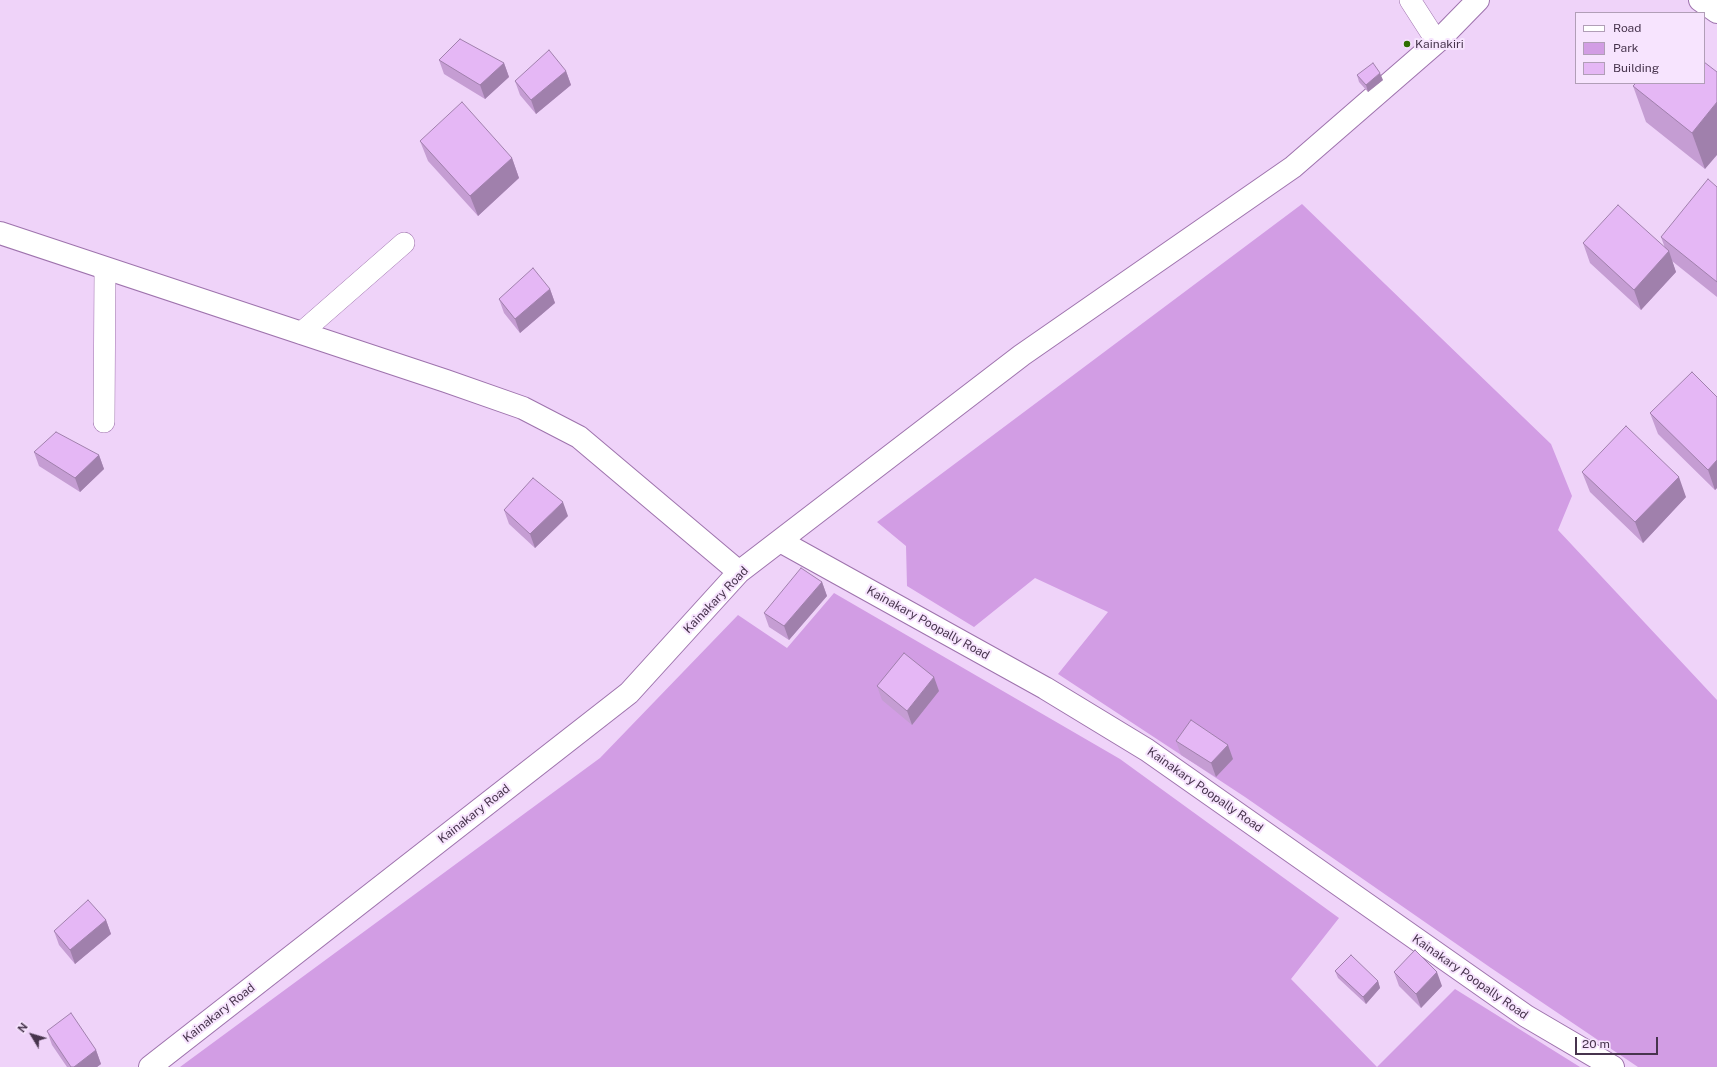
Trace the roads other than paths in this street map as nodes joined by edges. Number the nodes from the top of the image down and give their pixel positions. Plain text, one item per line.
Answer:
1 (1410, 0) edge
2 (1478, 0) edge
3 (1700, 0) edge
4 (1717, 12) edge
5 (1437, 42) junction
6 (0, 233) edge
7 (404, 243) dead end
8 (105, 268) junction
9 (301, 333) junction
10 (104, 422) dead end
11 (780, 541) junction
12 (739, 572) junction
13 (150, 1067) edge
14 (1613, 1067) edge

1 - 5 street
2 - 5 main road, Kainakary Road
3 - 4 main road
5 - 11 main road, Kainakary Road
6 - 8 main road
7 - 9 street
8 - 9 main road
8 - 10 street
9 - 12 main road
11 - 12 main road, Kainakary Road
11 - 14 main road, Kainakary Poopally Road
12 - 13 main road, Kainakary Road

